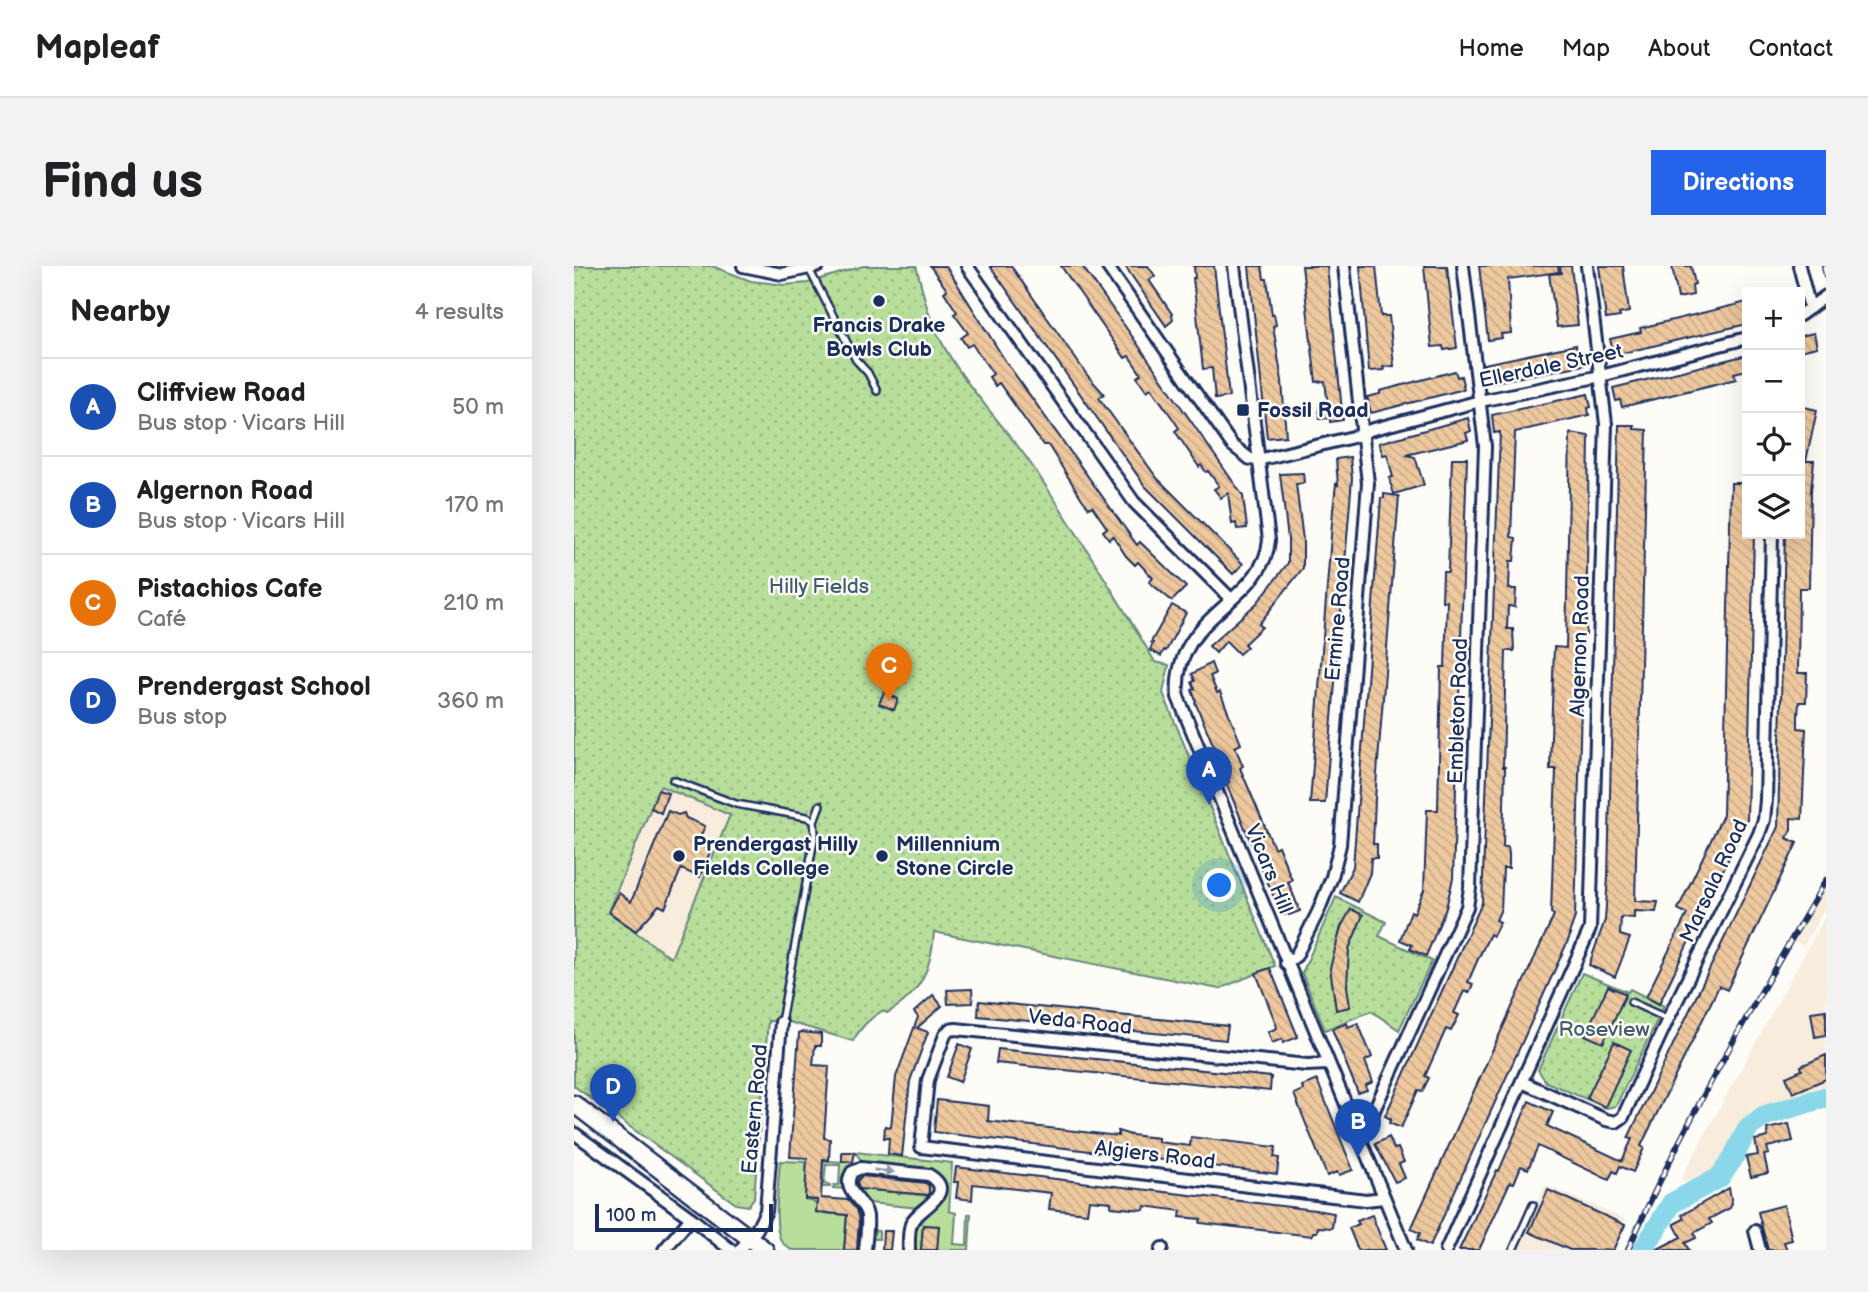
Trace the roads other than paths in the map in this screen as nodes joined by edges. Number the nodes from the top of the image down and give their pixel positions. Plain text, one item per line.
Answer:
1 (743, 266) edge
2 (967, 266) edge
3 (1107, 266) edge
4 (1234, 266) edge
5 (1344, 266) edge
6 (1463, 266) edge
7 (1587, 266) edge
8 (1799, 266) edge
9 (812, 267) edge
10 (1826, 296) edge
11 (1810, 309) junction
12 (1805, 312) edge
13 (1742, 339) edge
14 (1601, 376) junction
15 (877, 391) dead end
16 (1480, 401) junction
17 (1364, 433) junction
18 (1258, 460) junction
19 (1772, 539) edge
20 (1231, 599) junction
21 (673, 780) dead end
22 (820, 805) dead end
23 (814, 821) junction
24 (1286, 962) junction
25 (1631, 1002) dead end
26 (1668, 1019) junction
27 (781, 1021) joint
28 (1328, 1064) junction
29 (1522, 1083) junction
30 (574, 1104) edge
31 (1356, 1131) junction
32 (574, 1133) edge
33 (921, 1147) joint
34 (1384, 1198) junction
35 (1533, 1205) dead end
36 (691, 1217) junction
37 (1755, 1231) dead end
38 (745, 1244) edge
39 (664, 1250) edge
40 (731, 1250) edge
41 (765, 1250) edge
42 (865, 1250) edge
43 (909, 1250) edge
44 (1406, 1250) edge
45 (1446, 1250) edge
46 (1513, 1250) edge
47 (1760, 1250) edge

1 - 9 street
2 - 20 street
3 - 18 street
4 - 18 street, Vicars Hill
5 - 17 street, Ermine Road
6 - 16 street, Embleton Road
7 - 14 street, Algernon Road
8 - 11 street
9 - 15 lane
10 - 11 street
11 - 12 street
13 - 14 street, Ellerdale Street
14 - 16 street, Ellerdale Street
14 - 29 street, Algernon Road
16 - 17 street, Ellerdale Street
16 - 31 street, Embleton Road
17 - 18 street
17 - 24 street, Ermine Road
18 - 20 street, Vicars Hill
19 - 26 street, Marsala Road
20 - 24 street, Vicars Hill
21 - 23 lane
22 - 23 lane
23 - 27 lane
24 - 28 street, Vicars Hill
25 - 26 lane
26 - 29 street, Marsala Road
27 - 38 street, Eastern Road
28 - 31 street, Vicars Hill
28 - 33 street, Veda Road
29 - 45 street, Algernon Road
30 - 38 main road
31 - 34 street, Vicars Hill
32 - 36 street
33 - 34 street, Algiers Road
34 - 44 street, Vicars Hill
35 - 46 lane
36 - 39 street
36 - 40 street
37 - 47 street
38 - 41 main road
42 -> 43 street

